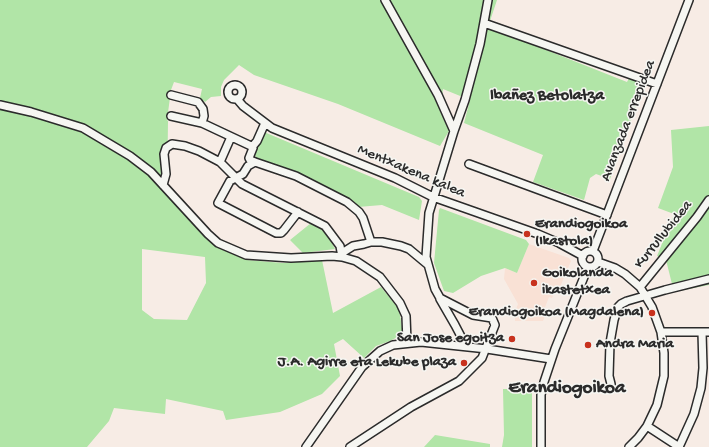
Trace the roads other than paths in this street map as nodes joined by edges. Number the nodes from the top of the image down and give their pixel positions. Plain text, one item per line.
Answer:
1 (384, 0) edge
2 (488, 0) edge
3 (689, 0) edge
4 (484, 23) junction
5 (657, 84) junction
6 (171, 95) dead end
7 (237, 99) dead end
8 (0, 104) edge
9 (171, 116) dead end
10 (202, 123) junction
11 (265, 123) junction
12 (454, 131) junction
13 (231, 137) junction
14 (252, 147) junction
15 (220, 162) junction
16 (255, 162) junction
17 (469, 164) dead end
18 (236, 178) junction
19 (163, 185) junction
20 (433, 197) junction
21 (709, 200) edge
22 (298, 212) junction
23 (607, 215) junction
24 (372, 242) junction
25 (593, 251) junction
26 (342, 255) junction
27 (583, 256) junction
28 (598, 262) junction
29 (427, 264) junction
30 (588, 266) junction
31 (709, 279) edge
32 (640, 287) junction
33 (646, 296) junction
34 (440, 298) junction
35 (661, 332) junction
36 (705, 332) edge
37 (407, 342) junction
38 (466, 346) junction
39 (487, 349) junction
40 (552, 359) junction
41 (611, 384) dead end
42 (647, 426) junction
43 (306, 447) edge
44 (350, 447) edge
45 (541, 447) edge
46 (629, 447) edge
47 (679, 447) edge

1 - 12 street
2 - 4 street
3 - 5 street, Avanzada errepidea
4 - 5 street
4 - 12 street
5 - 23 street, Avanzada errepidea
6 - 10 street
7 - 11 street, Mentxakena kalea
8 - 19 street
9 - 10 street
10 - 13 street
11 - 14 street
11 - 20 street, Mentxakena kalea
12 - 20 street
13 - 14 street
13 - 15 street
14 - 16 street
15 - 18 street
15 - 19 street
16 - 18 street
16 - 24 street
17 - 23 street
18 - 22 street
18 - 22 street
19 - 26 street
20 - 27 street, Mentxakena kalea
20 - 29 street
21 - 32 street, Kurrullubidea
22 - 26 street
23 - 25 street, Avanzada errepidea
24 - 26 street
24 - 29 street
25 - 27 street
25 - 28 street
26 - 37 street
27 - 30 street
28 - 30 street
28 - 32 street
29 - 34 street
30 - 40 street
31 - 33 street
32 - 33 street
33 - 35 street
33 - 41 street
34 - 38 street
34 - 39 street
35 - 36 street
35 - 42 street
36 - 47 street
37 - 38 street
37 - 43 street
38 - 39 street
39 - 40 street
39 - 44 street
40 - 45 street
42 - 46 street
42 - 47 street

